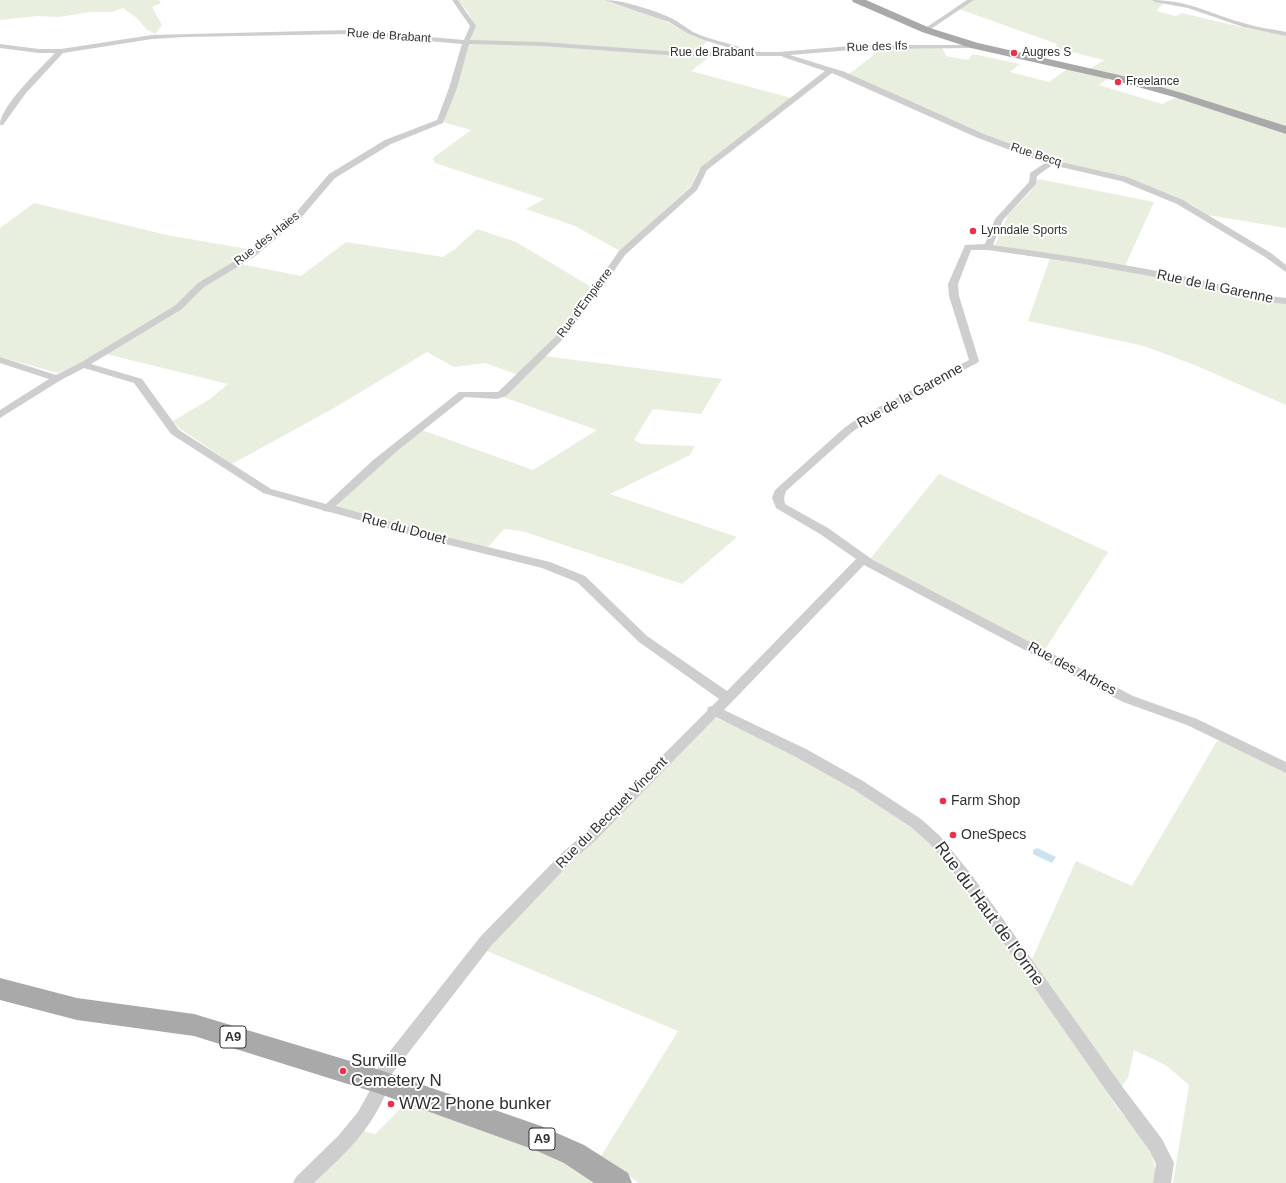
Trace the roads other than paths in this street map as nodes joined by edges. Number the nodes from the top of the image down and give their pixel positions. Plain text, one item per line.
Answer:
1 (454, 0) edge
2 (607, 0) edge
3 (857, 0) edge
4 (971, 0) edge
5 (1155, 0) edge
6 (926, 30) junction
7 (1286, 34) edge
8 (916, 39) dead end
9 (466, 42) junction
10 (0, 46) edge
11 (907, 46) junction
12 (975, 46) junction
13 (61, 51) junction
14 (754, 53) junction
15 (778, 54) junction
16 (831, 70) junction
17 (0, 122) edge
18 (1286, 130) edge
19 (1051, 162) junction
20 (988, 247) junction
21 (1286, 268) edge
22 (1286, 301) edge
23 (0, 360) edge
24 (83, 365) junction
25 (57, 378) junction
26 (0, 415) edge
27 (327, 509) junction
28 (863, 558) junction
29 (726, 697) junction
30 (713, 710) junction
31 (1286, 768) edge
32 (0, 989) edge
33 (380, 1082) junction
34 (302, 1183) edge
35 (618, 1183) edge
36 (1162, 1183) edge

1 - 9 street, Rue des Haies
2 - 14 street
3 - 6 main road
4 - 6 street
5 - 7 street
6 - 12 main road
8 - 11 street
9 - 13 street, Rue de Brabant
9 - 14 street, Rue de Brabant
9 - 24 street, Rue des Haies
10 - 13 street, Rue de Brabant
11 - 12 street, Rue des Ifs
11 - 15 street, Rue des Ifs
12 - 18 main road
13 - 17 street
14 - 15 street, Rue de Brabant
15 - 16 street, Rue Becq
16 - 19 street, Rue Becq
16 - 27 street, Rue d'Empierre
19 - 20 street
19 - 21 street, Rue Becq
20 - 22 street, Rue de la Garenne
20 - 28 street, Rue de la Garenne
23 - 25 street
24 - 25 street, Rue des Haies
24 - 27 street, Rue du Douet
25 - 26 street, Rue des Haies
27 - 29 street, Rue du Douet
28 - 29 street, Rue du Becquet Vincent
28 - 31 street, Rue des Arbres
29 - 30 street, Rue du Becquet Vincent
30 - 33 street, Rue du Becquet Vincent
30 - 36 street, Rue du Haut de l'Orme
32 - 33 main road, A9
33 - 34 street, Rue du Becquet Vincent
33 - 35 main road, A9

